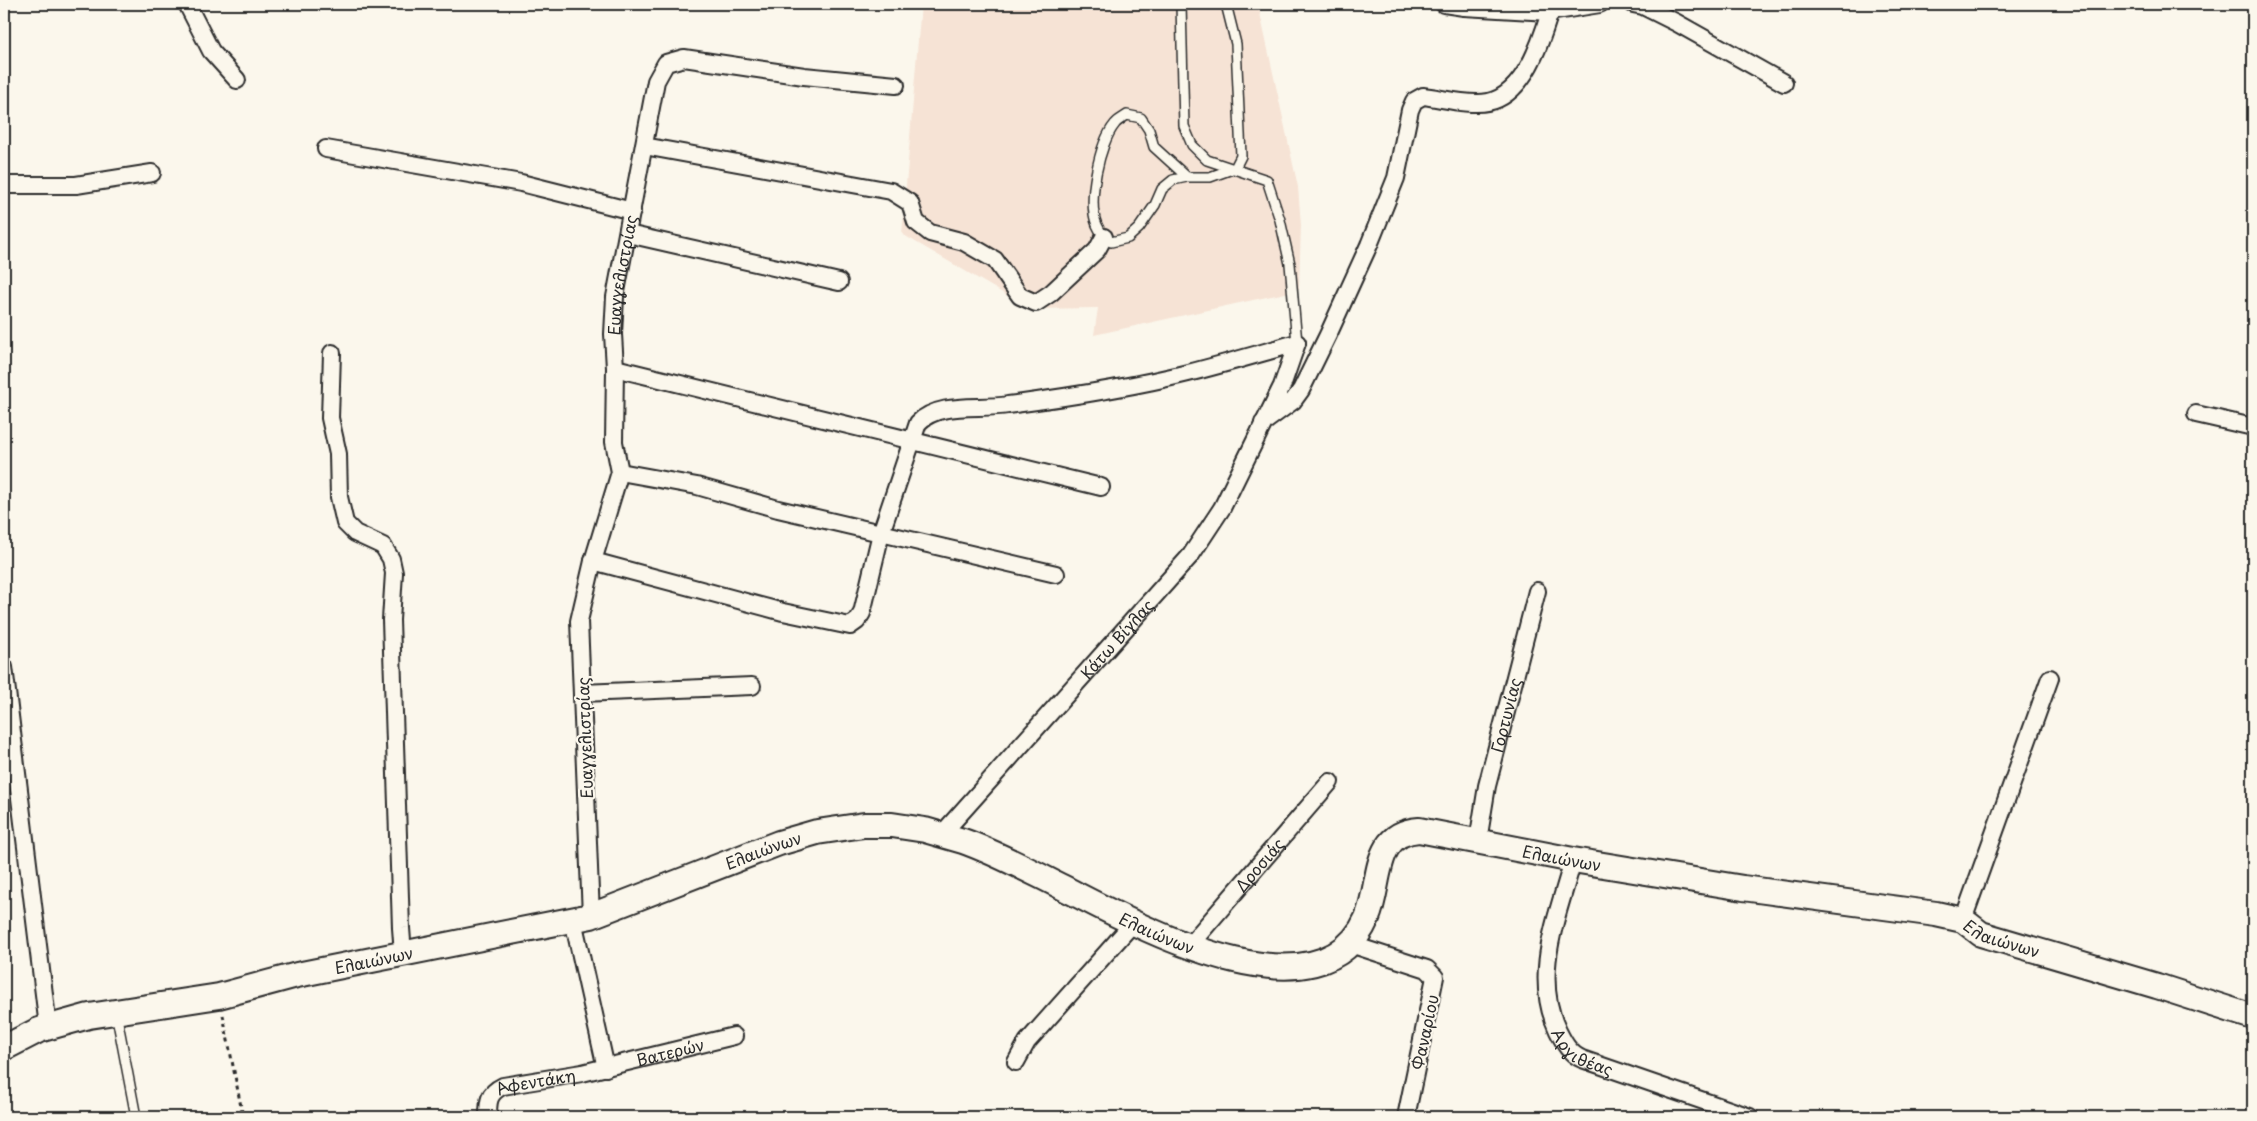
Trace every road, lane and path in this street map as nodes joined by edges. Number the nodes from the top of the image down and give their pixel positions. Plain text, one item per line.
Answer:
1 (187, 4) edge
2 (1181, 4) edge
3 (1226, 4) edge
4 (1444, 4) edge
5 (1600, 4) edge
6 (1632, 4) edge
7 (1550, 12) junction
8 (237, 80) dead end
9 (1784, 82) dead end
10 (896, 85) dead end
11 (644, 146) junction
12 (326, 149) dead end
13 (1235, 168) junction
14 (152, 173) dead end
15 (1188, 177) junction
16 (4, 185) edge
17 (632, 211) junction
18 (628, 234) junction
19 (1104, 238) junction
20 (839, 282) dead end
21 (1298, 343) junction
22 (332, 352) dead end
23 (615, 368) junction
24 (2196, 414) dead end
25 (1264, 423) junction
26 (2253, 427) edge
27 (911, 442) junction
28 (620, 472) junction
29 (1101, 487) dead end
30 (882, 533) junction
31 (592, 561) junction
32 (1056, 574) dead end
33 (1537, 591) dead end
34 (4, 667) edge
35 (2050, 678) dead end
36 (752, 686) dead end
37 (582, 693) junction
38 (1330, 782) dead end
39 (942, 834) junction
40 (1478, 841) junction
41 (1573, 860) junction
42 (582, 918) junction
43 (1963, 920) junction
44 (1134, 922) junction
45 (1350, 944) junction
46 (1188, 946) junction
47 (403, 954) junction
48 (219, 996) junction
49 (116, 1012) junction
50 (2253, 1017) edge
51 (48, 1027) junction
52 (734, 1036) dead end
53 (4, 1048) edge
54 (1016, 1062) dead end
55 (606, 1068) junction
56 (1718, 1112) edge
57 (136, 1117) edge
58 (243, 1117) edge
59 (488, 1117) edge
60 (1406, 1117) edge
61 (1750, 1117) edge

1 - 8 street
2 - 13 lane
3 - 13 lane
4 - 7 street
5 - 7 street
6 - 9 street
7 - 25 street
10 - 11 street, Ευαγγελιστρίας
11 - 17 street, Ευαγγελιστρίας
11 - 19 street
12 - 17 street
13 - 15 lane
13 - 21 lane
14 - 16 street
15 - 19 lane
15 - 19 lane
17 - 18 street, Ευαγγελιστρίας
18 - 20 street
18 - 23 street, Ευαγγελιστρίας
21 - 25 street, Κάτω Βίγλας
21 - 27 street
22 - 47 street
23 - 27 street
23 - 28 street, Ευαγγελιστρίας
24 - 26 street
25 - 39 street, Κάτω Βίγλας
27 - 29 street
27 - 30 street
28 - 30 street
28 - 31 street, Ευαγγελιστρίας
30 - 31 street
30 - 32 street
31 - 37 street, Ευαγγελιστρίας
33 - 40 street, Γορτυνίας
34 - 51 street
35 - 43 street
36 - 37 street
37 - 42 street, Ευαγγελιστρίας
38 - 46 street, Δροσιάς
39 - 42 main road, Ελαιώνων
39 - 44 main road, Ελαιώνων
40 - 41 main road, Ελαιώνων
40 - 45 main road, Ελαιώνων
41 - 43 main road, Ελαιώνων
41 - 56 street, Αργιθέας
42 - 47 main road, Ελαιώνων
42 - 55 street, Ευαγγελιστρίας
43 - 50 main road, Ελαιώνων
44 - 46 main road, Ελαιώνων
44 - 54 street
45 - 46 main road, Ελαιώνων
45 - 60 street, Φαναρίου
47 - 48 main road, Ελαιώνων
48 - 49 main road, Ελαιώνων
48 - 58 path
49 - 51 main road, Ελαιώνων
49 - 57 lane
51 - 53 main road, Ελαιώνων
52 - 55 street, Βατερών
55 - 59 street, Αφεντάκη
56 - 61 street, Αργιθέας

